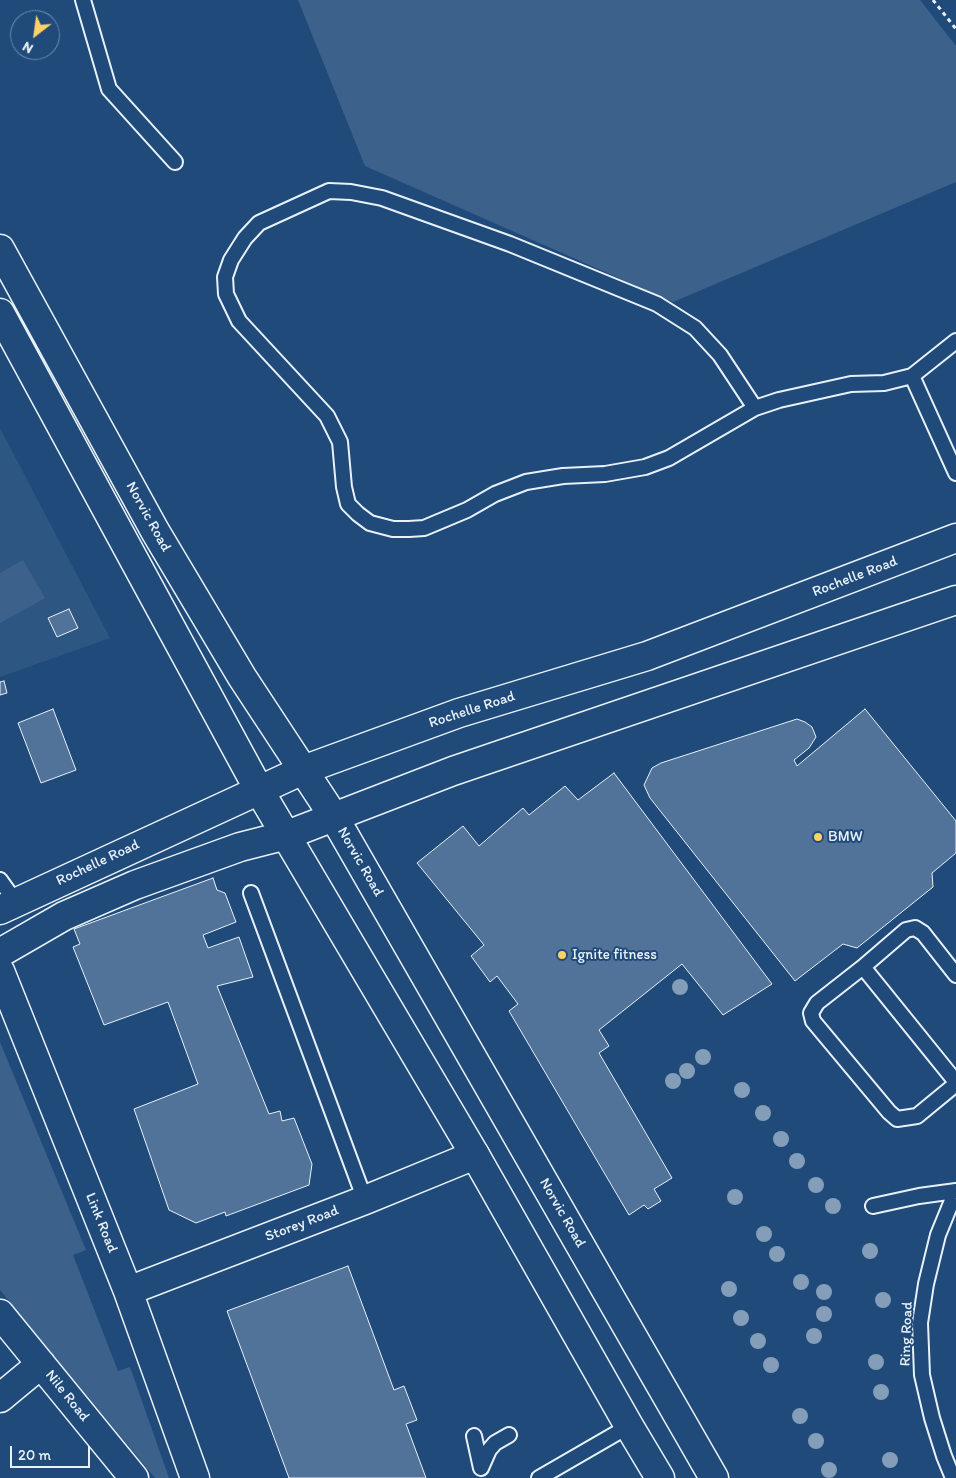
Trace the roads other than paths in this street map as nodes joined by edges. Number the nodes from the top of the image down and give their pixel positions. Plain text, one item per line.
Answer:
1 (83, 0) edge
2 (175, 162) dead end
3 (0, 250) edge
4 (0, 313) edge
5 (956, 342) edge
6 (912, 376) junction
7 (755, 408) junction
8 (956, 473) edge
9 (956, 538) edge
10 (956, 600) edge
11 (303, 770) junction
12 (259, 790) junction
13 (334, 817) junction
14 (287, 835) junction
15 (251, 893) dead end
16 (5, 897) edge
17 (0, 953) edge
18 (863, 967) junction
19 (0, 971) edge
20 (956, 975) edge
21 (956, 1083) edge
22 (475, 1155) junction
23 (956, 1191) edge
24 (365, 1200) junction
25 (873, 1206) dead end
26 (128, 1291) junction
27 (0, 1314) edge
28 (41, 1364) junction
29 (0, 1398) edge
30 (629, 1426) junction
31 (509, 1435) dead end
32 (474, 1436) dead end
33 (481, 1473) edge
34 (134, 1478) edge
35 (195, 1478) edge
36 (539, 1478) edge
37 (660, 1478) edge
38 (714, 1478) edge
39 (953, 1478) edge

1 - 2 lane
3 - 11 street, Norvic Road
4 - 12 street
5 - 6 lane
6 - 7 lane
6 - 8 lane
7 - 7 lane
9 - 11 street, Rochelle Road
10 - 13 street
11 - 12 street, Rochelle Road
11 - 13 street, Norvic Road
12 - 14 street
12 - 16 street, Rochelle Road
13 - 14 street
13 - 38 street, Norvic Road
14 - 17 street
14 - 22 street
15 - 24 lane
18 - 20 lane
18 - 21 lane
18 - 21 lane
19 - 26 street, Link Road
22 - 24 street, Storey Road
22 - 30 street
23 - 25 lane
23 - 39 lane, Ring Road
24 - 26 street, Storey Road
26 - 35 street, Link Road
27 - 28 street, Nile Road
28 - 29 street
28 - 34 street, Nile Road
30 - 36 lane
30 - 37 street
31 - 33 lane
32 - 33 lane

